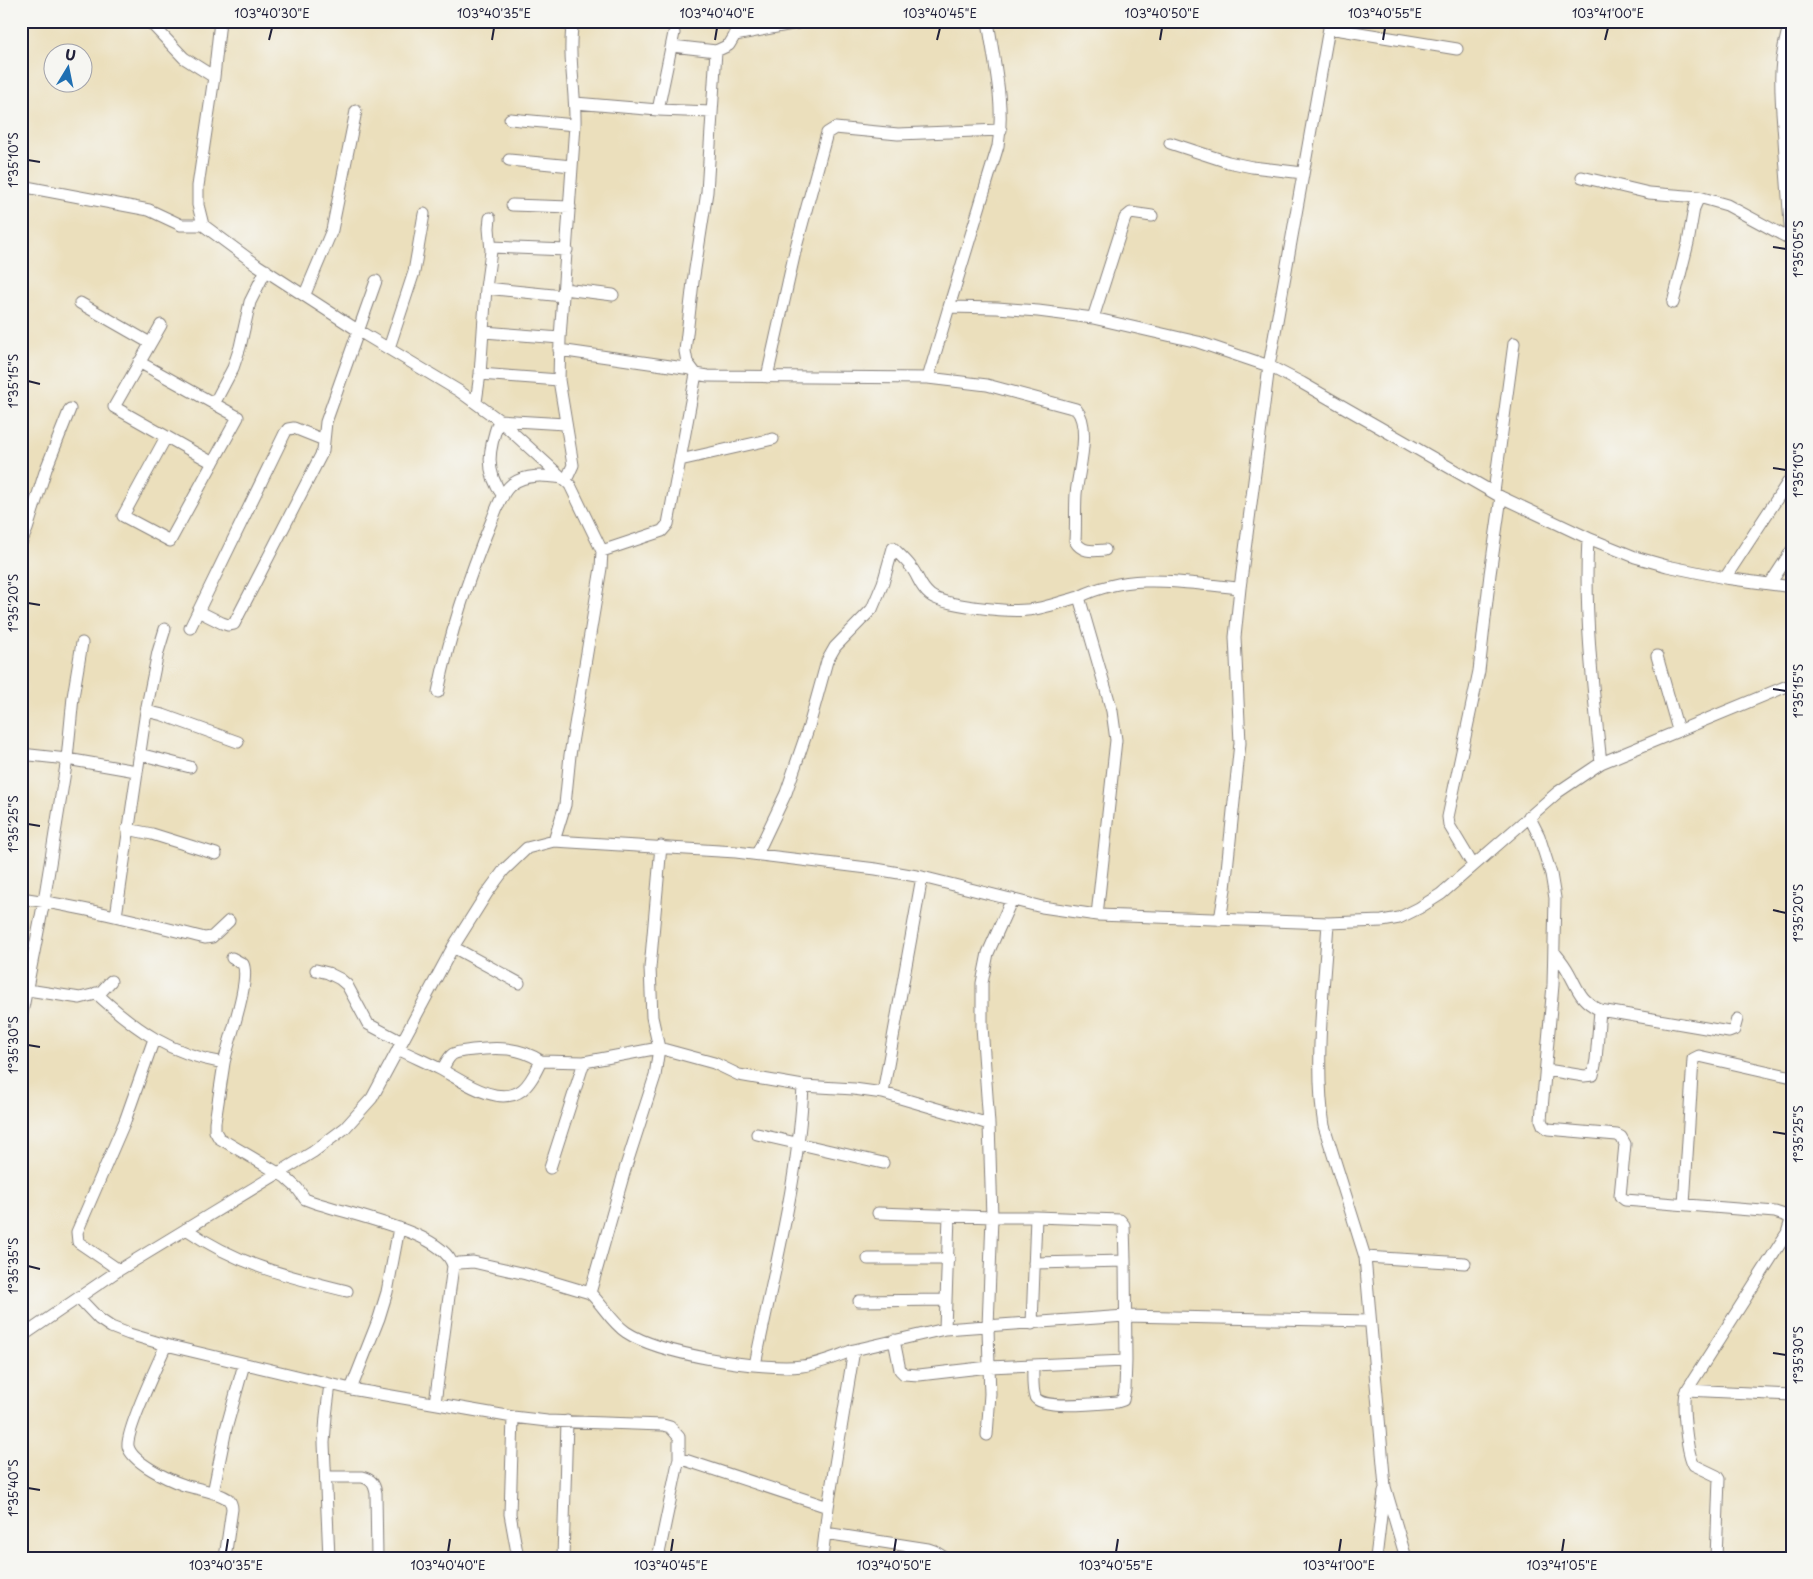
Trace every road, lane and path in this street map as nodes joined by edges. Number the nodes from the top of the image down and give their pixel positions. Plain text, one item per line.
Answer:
1 (149, 21) edge
2 (220, 21) edge
3 (573, 21) edge
4 (735, 21) edge
5 (808, 21) edge
6 (988, 21) edge
7 (1791, 21) edge
8 (1329, 25) edge
9 (674, 33) dead end
10 (735, 35) junction
11 (672, 46) junction
12 (1457, 49) dead end
13 (716, 51) junction
14 (214, 77) junction
15 (576, 103) junction
16 (658, 110) junction
17 (356, 111) dead end
18 (712, 112) junction
19 (510, 119) dead end
20 (575, 125) junction
21 (1001, 130) junction
22 (1170, 143) dead end
23 (509, 160) dead end
24 (572, 166) junction
25 (1303, 173) junction
26 (1582, 177) dead end
27 (21, 186) edge
28 (1698, 197) junction
29 (512, 205) dead end
30 (570, 207) junction
31 (424, 214) dead end
32 (1152, 216) dead end
33 (490, 218) dead end
34 (204, 225) junction
35 (1791, 240) edge
36 (491, 247) junction
37 (567, 250) junction
38 (266, 270) junction
39 (376, 280) dead end
40 (486, 288) junction
41 (563, 293) junction
42 (305, 294) junction
43 (613, 295) dead end
44 (80, 303) dead end
45 (1673, 303) dead end
46 (949, 308) junction
47 (1094, 318) junction
48 (161, 325) dead end
49 (359, 331) junction
50 (484, 332) junction
51 (560, 338) junction
52 (150, 343) junction
53 (1514, 343) dead end
54 (389, 348) junction
55 (559, 350) junction
56 (139, 362) junction
57 (1269, 366) junction
58 (694, 371) junction
59 (480, 374) junction
60 (767, 377) junction
61 (928, 378) junction
62 (558, 380) junction
63 (476, 402) junction
64 (214, 404) junction
65 (70, 409) dead end
66 (499, 420) junction
67 (565, 424) junction
68 (166, 437) junction
69 (773, 438) dead end
70 (324, 440) junction
71 (680, 460) junction
72 (213, 463) junction
73 (1792, 476) edge
74 (564, 478) junction
75 (1497, 495) junction
76 (503, 496) junction
77 (1588, 538) junction
78 (21, 543) edge
79 (1105, 550) dead end
80 (1792, 550) edge
81 (602, 551) junction
82 (1725, 578) junction
83 (1770, 584) junction
84 (1792, 587) edge
85 (1240, 588) junction
86 (1079, 597) junction
87 (198, 611) junction
88 (190, 628) dead end
89 (165, 629) dead end
90 (82, 643) dead end
91 (1657, 656) dead end
92 (1792, 684) edge
93 (438, 692) dead end
94 (146, 711) junction
95 (1678, 730) junction
96 (238, 742) dead end
97 (21, 754) edge
98 (139, 754) junction
99 (67, 759) junction
100 (1601, 763) junction
101 (190, 767) dead end
102 (136, 771) junction
103 (1529, 816) junction
104 (127, 829) junction
105 (554, 841) junction
106 (661, 846) junction
107 (216, 854) dead end
108 (758, 854) junction
109 (1473, 866) junction
110 (922, 877) junction
111 (21, 898) edge
112 (1012, 899) junction
113 (44, 901) junction
114 (1097, 915) junction
115 (116, 916) junction
116 (1220, 920) junction
117 (229, 921) dead end
118 (1328, 923) junction
119 (453, 947) junction
120 (1555, 953) junction
121 (232, 958) dead end
122 (316, 970) dead end
123 (110, 981) dead end
124 (519, 982) dead end
125 (28, 990) junction
126 (96, 993) junction
127 (1600, 1010) junction
128 (21, 1018) edge
129 (1737, 1019) dead end
130 (154, 1039) junction
131 (400, 1045) junction
132 (658, 1048) junction
133 (541, 1061) junction
134 (584, 1062) junction
135 (224, 1063) junction
136 (442, 1070) junction
137 (1547, 1070) junction
138 (1792, 1077) edge
139 (803, 1086) junction
140 (883, 1093) junction
141 (989, 1124) junction
142 (757, 1134) dead end
143 (798, 1143) junction
144 (883, 1163) dead end
145 (550, 1168) dead end
146 (277, 1173) junction
147 (1684, 1205) junction
148 (878, 1213) dead end
149 (949, 1216) junction
150 (992, 1217) junction
151 (1036, 1217) junction
152 (399, 1228) junction
153 (186, 1229) junction
154 (1365, 1257) junction
155 (868, 1259) dead end
156 (948, 1259) junction
157 (1125, 1260) junction
158 (1034, 1263) junction
159 (1465, 1263) dead end
160 (453, 1266) junction
161 (119, 1270) junction
162 (347, 1291) dead end
163 (590, 1293) junction
164 (78, 1298) junction
165 (946, 1300) junction
166 (859, 1301) dead end
167 (1125, 1316) junction
168 (1369, 1321) junction
169 (1032, 1324) junction
170 (988, 1327) junction
171 (946, 1329) junction
172 (21, 1337) edge
173 (894, 1340) junction
174 (166, 1345) junction
175 (854, 1350) junction
176 (1126, 1361) junction
177 (244, 1364) junction
178 (755, 1365) junction
179 (1033, 1365) junction
180 (990, 1367) junction
181 (330, 1384) junction
182 (351, 1388) junction
183 (1686, 1390) junction
184 (1792, 1395) edge
185 (435, 1403) junction
186 (513, 1417) junction
187 (567, 1422) junction
188 (987, 1435) dead end
189 (679, 1458) junction
190 (326, 1477) junction
191 (1384, 1487) junction
192 (213, 1493) junction
193 (828, 1507) junction
194 (825, 1533) junction
195 (225, 1558) edge
196 (329, 1558) edge
197 (377, 1558) edge
198 (518, 1558) edge
199 (563, 1558) edge
200 (658, 1558) edge
201 (822, 1558) edge
202 (945, 1558) edge
203 (1376, 1558) edge
204 (1406, 1558) edge
205 (1716, 1558) edge

1 - 14 street
2 - 14 street
3 - 15 street
4 - 10 street
5 - 10 street
6 - 21 street
7 - 35 street
8 - 12 street
8 - 25 street
9 - 11 street
10 - 13 street
11 - 13 street
11 - 16 street
13 - 18 street
14 - 34 street
15 - 16 street
15 - 20 street
16 - 18 street
17 - 42 street
18 - 58 street
19 - 20 street
20 - 24 street
21 - 46 street
21 - 60 street
22 - 25 street
23 - 24 street
24 - 30 street
25 - 57 street
26 - 28 street
27 - 34 street
28 - 35 street
28 - 45 street
29 - 30 street
30 - 37 street
31 - 54 street
32 - 47 street
33 - 36 street
34 - 38 street
36 - 37 street
36 - 40 street
37 - 41 street
38 - 42 street
38 - 64 street
39 - 49 street
40 - 41 street
40 - 50 street
41 - 43 street
41 - 51 street
42 - 49 street
44 - 52 street
46 - 47 street
46 - 61 street
47 - 57 street
48 - 52 street
49 - 54 street
49 - 70 street
50 - 51 street
50 - 59 street
51 - 55 street
52 - 56 street
53 - 75 street
54 - 63 street
55 - 58 street
55 - 62 street
56 - 64 street
56 - 68 street
57 - 75 street
57 - 85 street
58 - 60 street
58 - 71 street
59 - 62 street
59 - 63 street
60 - 61 street
61 - 79 street
62 - 67 street
63 - 66 street
64 - 72 street
65 - 78 street
66 - 67 street
66 - 74 street
66 - 76 street
67 - 74 street
68 - 72 street
68 - 72 street
69 - 71 street
70 - 87 street
70 - 87 street
71 - 81 street
73 - 82 street
74 - 76 street
74 - 81 street
75 - 77 street
75 - 109 street
76 - 93 street
77 - 82 street
77 - 100 street
80 - 83 street
81 - 105 street
82 - 83 street
83 - 84 street
85 - 86 street
85 - 116 street
86 - 108 street
86 - 114 street
87 - 88 street
89 - 94 street
90 - 99 street
91 - 95 street
92 - 95 street
94 - 96 street
94 - 98 street
95 - 100 street
97 - 99 street
98 - 101 street
98 - 102 street
99 - 102 street
99 - 113 street
100 - 103 street
102 - 104 street
103 - 109 street
103 - 120 street
104 - 107 street
104 - 115 street
105 - 106 street
105 - 119 street
106 - 108 street
106 - 132 street
108 - 110 street
109 - 118 street
110 - 112 street
110 - 140 street
111 - 113 street
112 - 114 street
112 - 141 street
113 - 115 street
113 - 125 street
114 - 116 street
115 - 117 street
116 - 118 street
118 - 154 street
119 - 124 street
119 - 131 street
120 - 127 street
120 - 137 street
121 - 135 street
122 - 131 street
123 - 126 street
125 - 126 street
125 - 128 street
126 - 130 street
127 - 129 street
127 - 137 street
130 - 135 street
130 - 161 street
131 - 136 street
131 - 146 street
132 - 134 street
132 - 139 street
132 - 163 street
133 - 134 street
133 - 136 street
133 - 136 street
134 - 145 street
135 - 146 street
137 - 147 street
138 - 147 street
139 - 140 street
139 - 143 street
140 - 141 street
141 - 150 street
142 - 143 street
143 - 144 street
143 - 178 street
146 - 152 street
146 - 153 street
147 - 183 street
148 - 149 street
149 - 150 street
149 - 156 street
150 - 151 street
150 - 170 street
151 - 157 street
151 - 158 street
152 - 160 street
152 - 182 street
153 - 161 street
153 - 162 street
154 - 159 street
154 - 168 street
155 - 156 street
156 - 165 street
157 - 158 street
157 - 167 street
158 - 169 street
160 - 163 street
160 - 185 street
161 - 164 street
163 - 178 street
164 - 172 street
164 - 174 street
165 - 166 street
165 - 171 street
167 - 168 street
167 - 169 street
167 - 176 street
168 - 191 street
169 - 170 street
170 - 171 street
170 - 180 street
171 - 173 street
173 - 175 street
173 - 180 street
174 - 177 street
174 - 192 street
175 - 178 street
175 - 193 street
176 - 179 street
176 - 179 street
177 - 181 street
177 - 192 street
179 - 180 street
180 - 188 street
181 - 182 street
181 - 190 street
182 - 185 street
183 - 184 street
183 - 205 street
185 - 186 street
186 - 187 street
186 - 198 street
187 - 189 street
187 - 199 street
189 - 193 street
189 - 200 street
190 - 196 street
190 - 197 street
191 - 203 street
191 - 204 street
192 - 195 street
193 - 194 street
194 - 201 street
194 - 202 street

